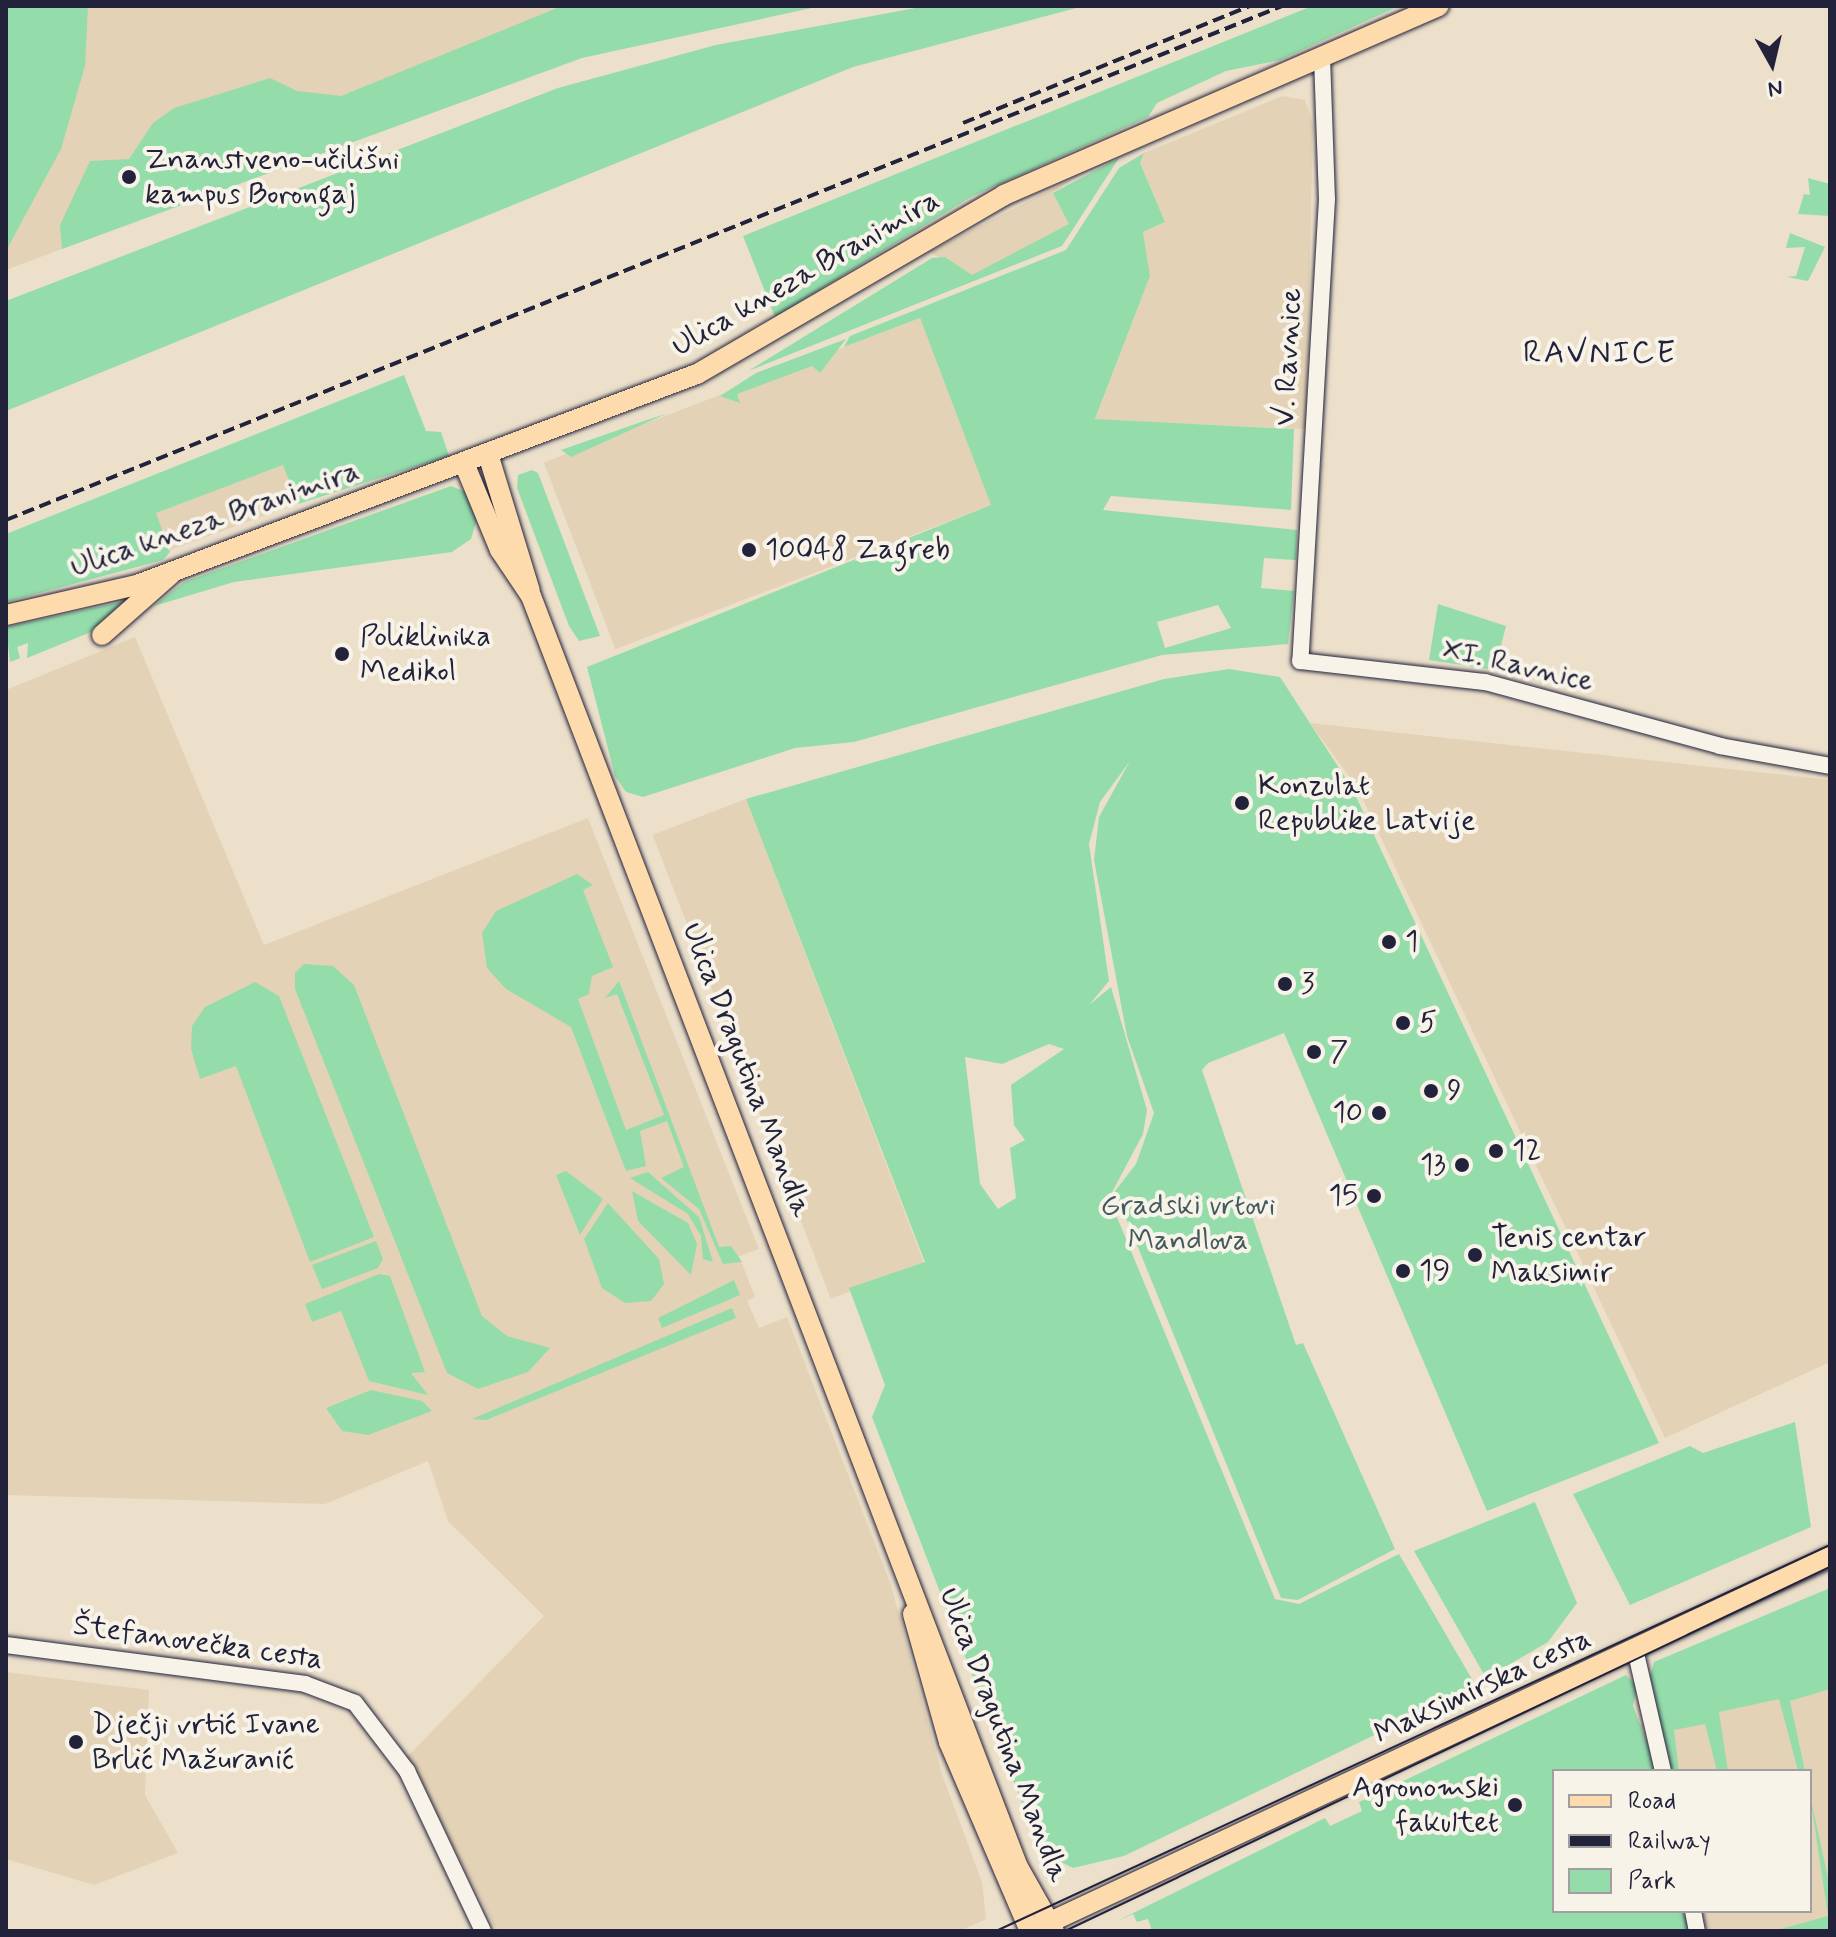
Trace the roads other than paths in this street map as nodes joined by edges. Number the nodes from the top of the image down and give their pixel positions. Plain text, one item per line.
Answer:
1 (1439, 6) edge
2 (1322, 57) junction
3 (488, 454) junction
4 (464, 463) junction
5 (174, 571) junction
6 (531, 596) junction
7 (6, 615) edge
8 (102, 635) dead end
9 (1300, 661) joint
10 (1830, 766) edge
11 (1830, 1557) edge
12 (6, 1645) edge
13 (1635, 1649) junction
14 (1663, 1769) edge
15 (1041, 1929) edge
16 (483, 1931) edge

1 - 2 main road, Ulica kneza Branimira
2 - 3 main road, Ulica kneza Branimira
2 - 9 street, V. Ravnice
3 - 4 main road, Ulica kneza Branimira
3 - 6 main road, Ulica Dragutina Mandla
4 - 5 main road, Ulica kneza Branimira
4 - 6 main road, Ulica Dragutina Mandla
5 - 7 main road, Ulica kneza Branimira
5 - 8 main road
6 - 15 main road, Ulica Dragutina Mandla
9 - 10 street, XI. Ravnice
11 - 13 main road, Maksimirska cesta
12 - 16 street, Štefanovečka cesta
13 - 14 street
13 - 15 main road, Maksimirska cesta

